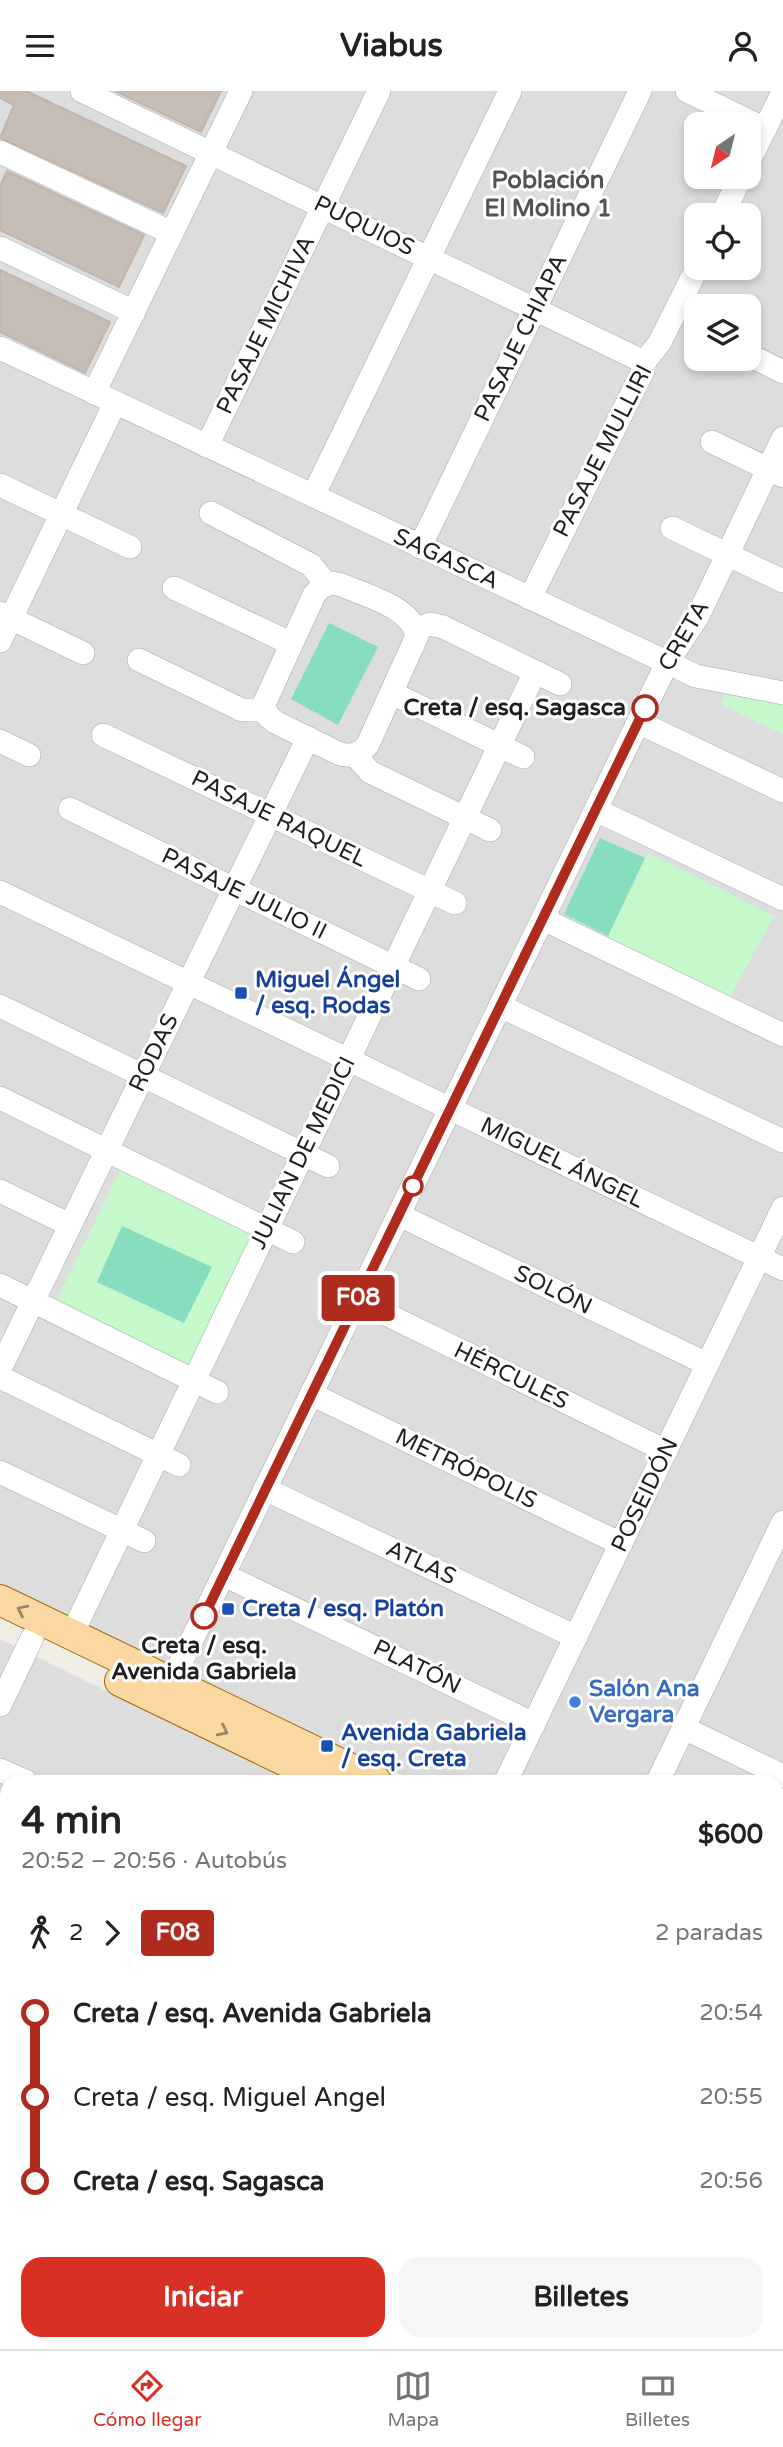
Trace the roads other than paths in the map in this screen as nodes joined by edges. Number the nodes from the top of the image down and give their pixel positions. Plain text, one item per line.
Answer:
1 (82, 91) edge
2 (241, 91) edge
3 (379, 91) edge
4 (510, 91) edge
5 (640, 91) edge
6 (687, 91) edge
7 (783, 92) edge
8 (765, 129) junction
9 (761, 137) edge
10 (0, 152) edge
11 (211, 152) junction
12 (324, 206) junction
13 (172, 233) junction
14 (0, 249) edge
15 (429, 257) junction
16 (691, 280) edge
17 (535, 309) junction
18 (134, 312) junction
19 (0, 348) edge
20 (761, 361) edge
21 (643, 364) junction
22 (783, 372) edge
23 (105, 398) junction
24 (783, 438) edge
25 (712, 442) dead end
26 (207, 446) junction
27 (776, 472) edge
28 (0, 485) edge
29 (313, 496) junction
30 (211, 513) dead end
31 (61, 515) junction
32 (672, 528) dead end
33 (420, 547) junction
34 (130, 548) dead end
35 (727, 555) junction
36 (783, 582) edge
37 (326, 584) junction
38 (174, 588) dead end
39 (530, 598) junction
40 (5, 616) edge
41 (416, 629) junction
42 (0, 641) edge
43 (290, 643) junction
44 (83, 653) dead end
45 (139, 660) dead end
46 (667, 663) junction
47 (534, 672) junction
48 (560, 684) dead end
49 (392, 693) junction
50 (783, 693) edge
51 (265, 710) junction
52 (638, 722) junction
53 (103, 735) dead end
54 (308, 738) junction
55 (0, 741) edge
56 (499, 745) junction
57 (29, 755) dead end
58 (355, 755) junction
59 (523, 757) dead end
60 (783, 791) edge
61 (70, 809) dead end
62 (596, 810) junction
63 (270, 815) junction
64 (464, 817) junction
65 (490, 830) dead end
66 (234, 889) junction
67 (429, 891) junction
68 (0, 892) edge
69 (783, 899) edge
70 (455, 903) dead end
71 (542, 919) junction
72 (393, 966) junction
73 (419, 979) dead end
74 (188, 983) junction
75 (0, 1006) edge
76 (500, 1006) junction
77 (783, 1035) edge
78 (348, 1060) junction
79 (143, 1076) junction
80 (0, 1098) edge
81 (450, 1109) junction
82 (783, 1141) edge
83 (107, 1150) junction
84 (303, 1153) junction
85 (328, 1166) dead end
86 (0, 1191) edge
87 (783, 1207) edge
88 (398, 1215) junction
89 (70, 1225) junction
90 (267, 1229) junction
91 (293, 1242) dead end
92 (759, 1258) junction
93 (783, 1269) edge
94 (0, 1285) edge
95 (357, 1300) junction
96 (33, 1301) junction
97 (707, 1364) junction
98 (0, 1369) edge
99 (0, 1377) edge
100 (194, 1380) junction
101 (217, 1392) dead end
102 (311, 1394) junction
103 (666, 1451) junction
104 (158, 1454) junction
105 (179, 1465) dead end
106 (0, 1472) edge
107 (265, 1489) junction
108 (783, 1522) edge
109 (122, 1530) junction
110 (144, 1541) dead end
111 (621, 1544) junction
112 (224, 1575) junction
113 (0, 1600) edge
114 (0, 1623) edge
115 (72, 1634) junction
116 (576, 1637) junction
117 (32, 1638) junction
118 (167, 1692) junction
119 (0, 1705) edge
120 (534, 1724) junction
121 (684, 1728) junction
122 (289, 1763) edge
123 (314, 1775) edge
124 (347, 1775) edge
125 (509, 1775) edge
126 (661, 1775) edge
127 (781, 1775) edge

1 - 11 street, PUQUIOS
2 - 11 street
3 - 12 street, PASAJE MICHIVA
4 - 15 street
5 - 17 street, PASAJE CHIAPA
6 - 8 street
7 - 8 street
8 - 9 street
10 - 13 street
11 - 12 street, PUQUIOS
11 - 13 street
12 - 15 street, PUQUIOS
12 - 26 street, PASAJE MICHIVA
13 - 18 street
14 - 18 street
15 - 17 street, PUQUIOS
15 - 29 street
16 - 21 street, PASAJE MULLIRI
17 - 21 street, PUQUIOS
17 - 33 street, PASAJE CHIAPA
18 - 23 street
19 - 23 street, SAGASCA
20 - 22 street
21 - 39 street, PASAJE MULLIRI
23 - 26 street, SAGASCA
23 - 31 street
24 - 27 street, CRETA
25 - 27 street
26 - 29 street, SAGASCA
27 - 35 street, CRETA
28 - 31 street
29 - 33 street, SAGASCA
30 - 37 street
31 - 34 street
31 - 40 street
32 - 35 street
33 - 39 street, SAGASCA
35 - 36 street
35 - 46 street, CRETA
37 - 41 street
37 - 43 street
38 - 43 street
39 - 46 street, SAGASCA
40 - 42 street
40 - 44 street
41 - 47 street
41 - 49 street
43 - 51 street
45 - 51 street
46 - 50 street, SAGASCA
46 - 52 street, CRETA
47 - 48 street
47 - 56 street, JULIAN DE MEDICI
49 - 56 street
49 - 58 street
51 - 54 street
52 - 60 street
52 - 62 street, CRETA
53 - 63 street, PASAJE RAQUEL
54 - 58 street
54 - 63 street, RODAS
55 - 57 street
56 - 59 street
56 - 64 street, JULIAN DE MEDICI
58 - 64 street
61 - 66 street, PASAJE JULIO II
62 - 69 street
62 - 71 street, CRETA
63 - 66 street, RODAS
63 - 67 street, PASAJE RAQUEL
64 - 65 street
64 - 67 street, JULIAN DE MEDICI
66 - 72 street, PASAJE JULIO II
66 - 74 street, RODAS
67 - 70 street, PASAJE RAQUEL
67 - 72 street, JULIAN DE MEDICI
68 - 74 street, MIGUEL ÁNGEL
71 - 76 street, CRETA
71 - 77 street
72 - 73 street, PASAJE JULIO II
72 - 78 street, JULIAN DE MEDICI
74 - 78 street, MIGUEL ÁNGEL
74 - 79 street, RODAS
75 - 79 street
76 - 81 street, CRETA
76 - 82 street
78 - 81 street, MIGUEL ÁNGEL
78 - 84 street, JULIAN DE MEDICI
79 - 83 street, RODAS
79 - 84 street
80 - 83 street
81 - 88 street, CRETA
81 - 92 street, MIGUEL ÁNGEL
83 - 89 street, RODAS
83 - 90 street
84 - 85 street
84 - 90 street, JULIAN DE MEDICI
86 - 89 street
87 - 92 street, POSEIDÓN
88 - 95 street, CRETA
88 - 97 street, SOLÓN
89 - 96 street, RODAS
90 - 91 street
90 - 100 street, JULIAN DE MEDICI
92 - 93 street, MIGUEL ÁNGEL
92 - 97 street, POSEIDÓN
94 - 96 street
95 - 102 street, CRETA
95 - 103 street, HÉRCULES
96 - 98 street, RODAS
96 - 100 street
97 - 103 street, POSEIDÓN
99 - 104 street
100 - 101 street
100 - 104 street, JULIAN DE MEDICI
102 - 107 street, CRETA
102 - 111 street, METRÓPOLIS
103 - 111 street, POSEIDÓN
104 - 105 street
104 - 109 street, JULIAN DE MEDICI
106 - 109 street
107 - 112 street, CRETA
107 - 116 street, ATLAS
108 - 121 street
109 - 110 street
109 - 115 street, JULIAN DE MEDICI
111 - 116 street, POSEIDÓN
112 - 118 street, CRETA
112 - 120 street, PLATÓN
115 -> 113 main road
114 - 117 main road
115 - 118 main road
116 - 120 street, POSEIDÓN
117 - 118 main road
117 - 119 street
118 - 122 main road
120 - 125 street, POSEIDÓN
121 - 126 street
121 - 127 street
122 - 123 main road
122 - 124 main road

